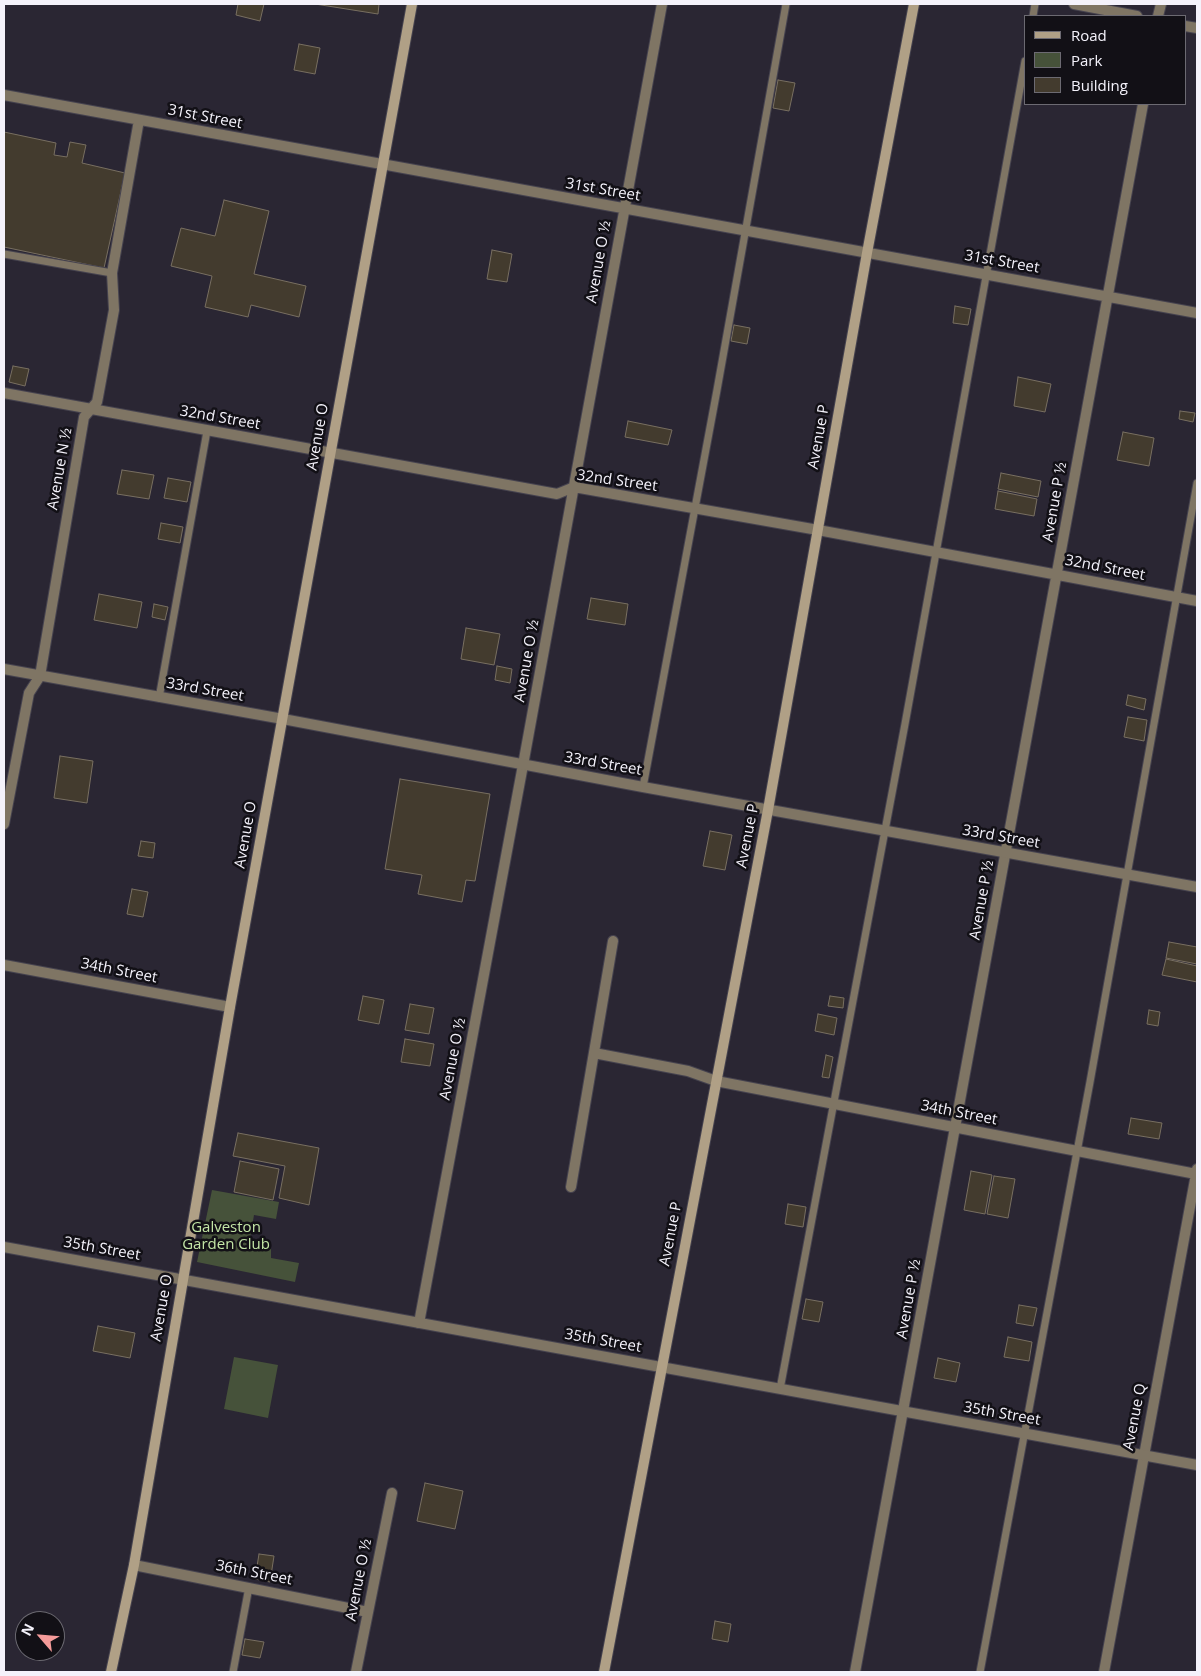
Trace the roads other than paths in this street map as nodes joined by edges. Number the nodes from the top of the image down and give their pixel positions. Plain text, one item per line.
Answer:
1 (412, 4) edge
2 (662, 4) edge
3 (786, 4) edge
4 (914, 4) edge
5 (1074, 4) edge
6 (1132, 15) edge
7 (1024, 66) edge
8 (4, 96) edge
9 (1143, 105) edge
10 (139, 120) junction
11 (383, 164) junction
12 (624, 209) junction
13 (746, 232) junction
14 (867, 253) junction
15 (4, 254) edge
16 (112, 273) junction
17 (986, 275) junction
18 (1108, 297) junction
19 (1197, 313) edge
20 (4, 393) edge
21 (91, 409) junction
22 (207, 431) junction
23 (330, 452) junction
24 (1197, 483) edge
25 (574, 487) junction
26 (694, 508) junction
27 (818, 530) junction
28 (936, 552) junction
29 (1057, 574) junction
30 (1177, 597) junction
31 (1197, 601) edge
32 (4, 669) edge
33 (40, 676) junction
34 (159, 698) junction
35 (283, 719) junction
36 (523, 765) junction
37 (643, 787) junction
38 (768, 810) junction
39 (4, 824) edge
40 (885, 831) junction
41 (1006, 853) junction
42 (1128, 875) junction
43 (1197, 887) edge
44 (613, 941) dead end
45 (4, 965) edge
46 (230, 1007) junction
47 (594, 1053) junction
48 (716, 1081) junction
49 (834, 1105) junction
50 (956, 1128) junction
51 (1077, 1151) junction
52 (1197, 1171) edge
53 (571, 1187) dead end
54 (4, 1247) edge
55 (182, 1279) junction
56 (419, 1323) junction
57 (661, 1367) junction
58 (780, 1389) junction
59 (903, 1412) junction
60 (1025, 1434) junction
61 (1143, 1456) junction
62 (1197, 1466) edge
63 (392, 1493) dead end
64 (134, 1565) junction
65 (249, 1587) junction
66 (368, 1612) junction
67 (111, 1672) edge
68 (233, 1672) edge
69 (356, 1672) edge
70 (604, 1672) edge
71 (855, 1672) edge
72 (980, 1672) edge
73 (1104, 1672) edge

1 - 11 main road, Avenue O
2 - 12 street, Avenue O ½
3 - 13 lane
4 - 14 main road, Avenue P
5 - 6 street
7 - 17 lane
8 - 10 street, 31st Street
9 - 18 street, Avenue P ½
10 - 11 street, 31st Street
10 - 16 street, Avenue N ½
11 - 12 street, 31st Street
11 - 23 main road, Avenue O
12 - 13 street, 31st Street
12 - 25 street, Avenue O ½
13 - 14 street, 31st Street
13 - 26 lane
14 - 17 street, 31st Street
14 - 27 main road, Avenue P
15 - 16 lane
16 - 21 street, Avenue N ½
17 - 18 street, 31st Street
17 - 28 lane
18 - 19 street, 31st Street
18 - 29 street, Avenue P ½
20 - 21 street, 32nd Street
21 - 22 street, 32nd Street
21 - 33 street, Avenue N ½
22 - 23 street, 32nd Street
22 - 34 lane
23 - 25 street, 32nd Street
23 - 35 main road, Avenue O
24 - 30 lane
25 - 26 street, 32nd Street
25 - 36 street, Avenue O ½
26 - 27 street, 32nd Street
26 - 37 lane
27 - 28 street, 32nd Street
27 - 38 main road, Avenue P
28 - 29 street, 32nd Street
28 - 40 lane
29 - 30 street, 32nd Street
29 - 41 street, Avenue P ½
30 - 31 street, 32nd Street
30 - 42 lane
32 - 33 street, 33rd Street
33 - 34 street, 33rd Street
33 - 39 street, Avenue N ½
34 - 35 street, 33rd Street
35 - 36 street, 33rd Street
35 - 46 main road, Avenue O
36 - 37 street, 33rd Street
36 - 56 street, Avenue O ½
37 - 38 street, 33rd Street
38 - 40 street, 33rd Street
38 - 48 main road, Avenue P
40 - 41 street, 33rd Street
40 - 49 lane
41 - 42 street, 33rd Street
41 - 50 street, Avenue P ½
42 - 43 street, 33rd Street
42 - 51 lane
44 - 47 street
45 - 46 street, 34th Street
46 - 55 main road, Avenue O
47 - 48 street, 34th Street
47 - 53 street
48 - 49 street, 34th Street
48 - 57 main road, Avenue P
49 - 50 street, 34th Street
49 - 58 lane
50 - 51 street, 34th Street
50 - 59 street, Avenue P ½
51 - 52 street, 34th Street
51 - 60 lane
52 - 61 street, Avenue Q
54 - 55 street, 35th Street
55 - 56 street, 35th Street
55 - 64 main road, Avenue O
56 - 57 street, 35th Street
57 - 58 street, 35th Street
57 - 70 main road, Avenue P
58 - 59 street, 35th Street
59 - 60 street, 35th Street
59 - 71 street, Avenue P ½
60 - 61 street, 35th Street
60 - 72 lane
61 - 62 street, 35th Street
61 - 73 street, Avenue Q
63 - 66 street, Avenue O ½
64 - 65 street, 36th Street
64 - 67 main road, Avenue O
65 - 66 street, 36th Street
65 - 68 lane
66 - 69 street, Avenue O ½

